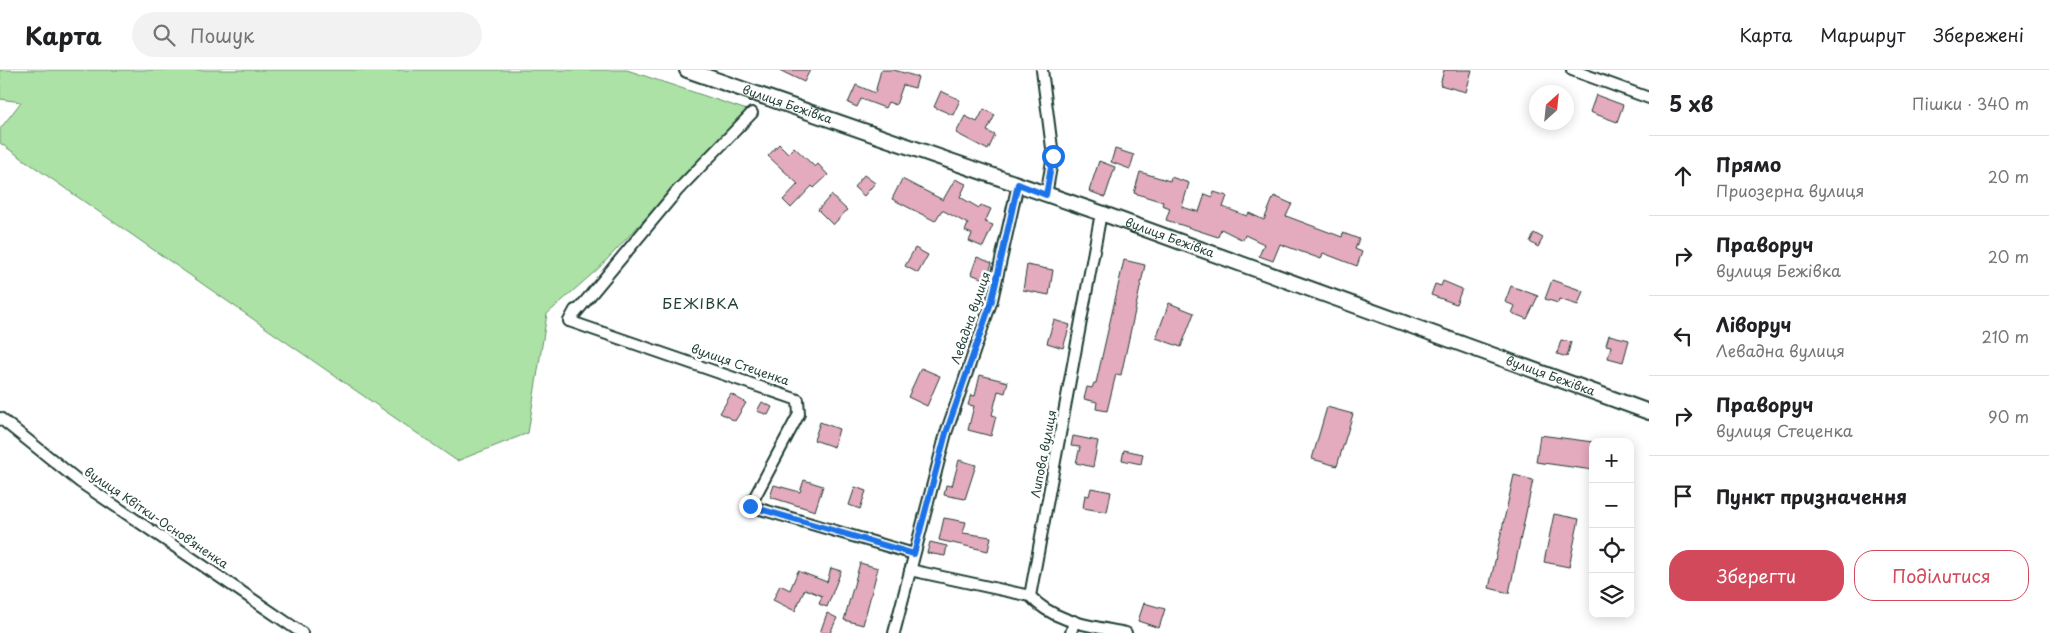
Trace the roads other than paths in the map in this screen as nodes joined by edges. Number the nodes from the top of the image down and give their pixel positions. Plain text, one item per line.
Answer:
1 (687, 70) edge
2 (1042, 70) edge
3 (1572, 70) edge
4 (1649, 98) edge
5 (752, 113) dead end
6 (1018, 184) junction
7 (1046, 195) junction
8 (1100, 213) junction
9 (575, 310) dead end
10 (569, 321) junction
11 (1649, 412) edge
12 (0, 418) edge
13 (914, 554) junction
14 (910, 570) junction
15 (1030, 596) junction
16 (1074, 621) junction
17 (302, 633) edge
18 (894, 633) edge
19 (1071, 633) edge
20 (1126, 633) edge

1 - 6 main road, вулиця Бежівка
2 - 7 street
3 - 4 street
5 - 10 street
6 - 7 main road, вулиця Бежівка
6 - 13 street, Левадна вулиця
7 - 8 main road, вулиця Бежівка
8 - 11 main road, вулиця Бежівка
8 - 15 street, Липова вулиця
9 - 10 street
10 - 13 street, вулиця Стеценка
12 - 17 street, вулиця Квітки-Основʼяненка
13 - 14 street, Левадна вулиця
14 - 15 street
14 - 18 street, Левадна вулиця
15 - 16 street
16 - 19 street
16 - 20 street

